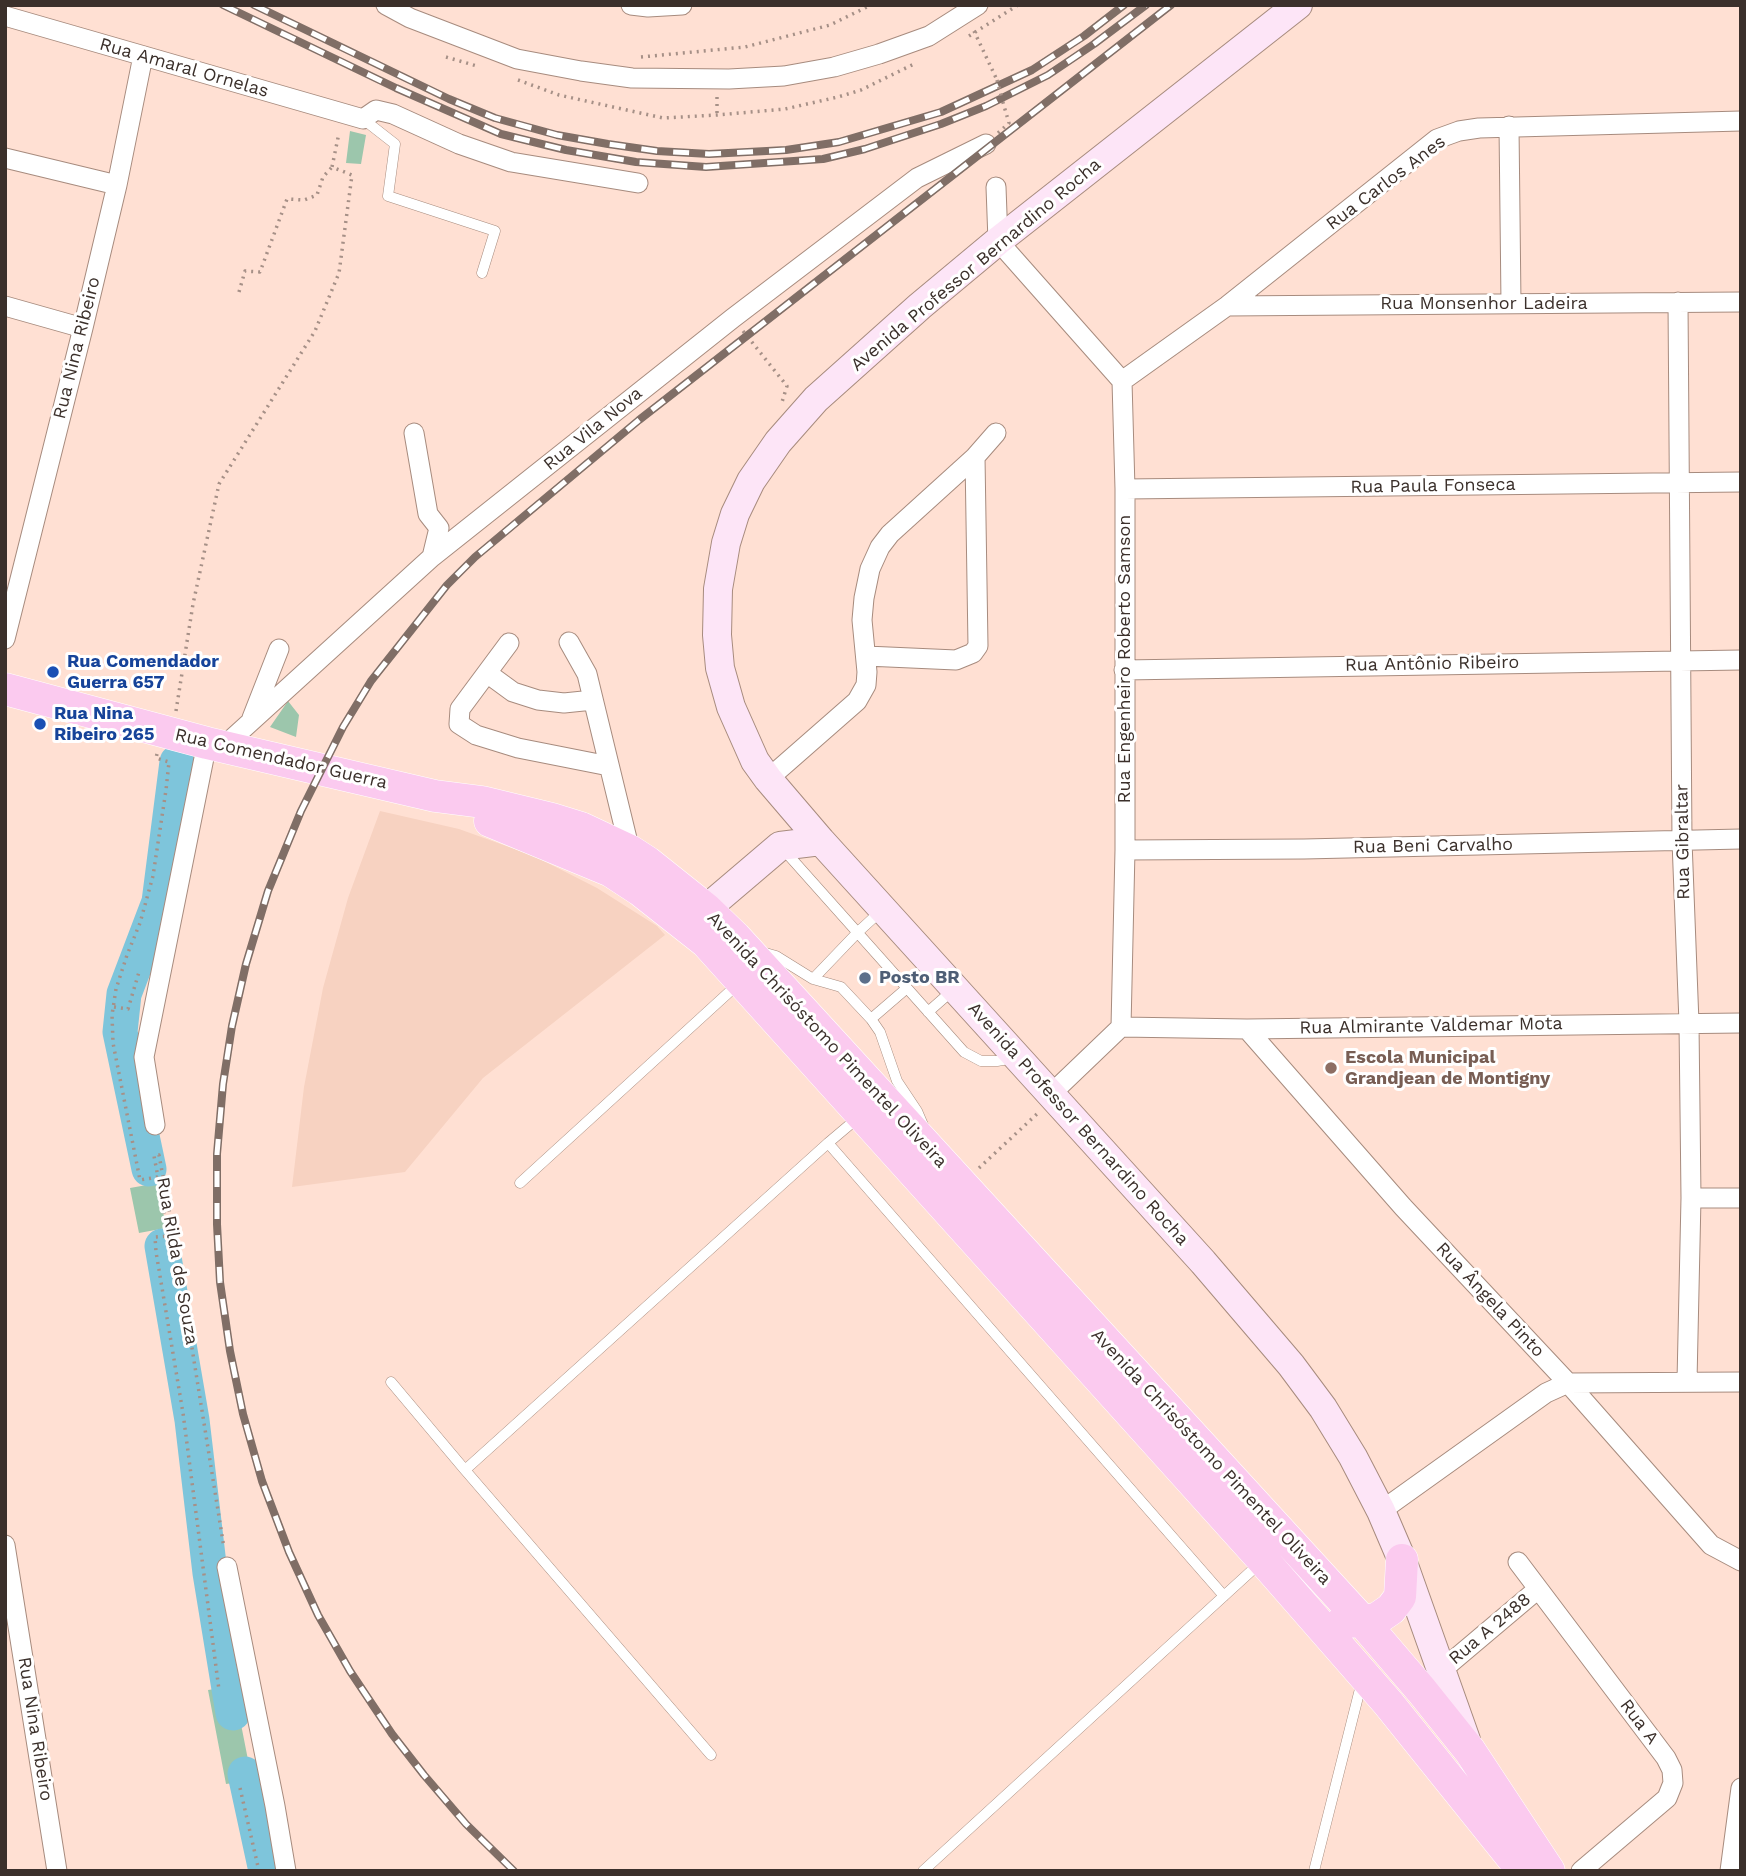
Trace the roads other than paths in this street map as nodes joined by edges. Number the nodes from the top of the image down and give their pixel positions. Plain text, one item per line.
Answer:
1 (386, 5) edge
2 (631, 5) edge
3 (682, 5) edge
4 (1298, 5) edge
5 (970, 10) edge
6 (5, 16) edge
7 (143, 56) junction
8 (363, 120) junction
9 (1741, 121) edge
10 (1509, 126) junction
11 (986, 144) road end
12 (5, 158) edge
13 (638, 183) dead end
14 (117, 185) junction
15 (996, 187) dead end
16 (999, 241) junction
17 (482, 274) dead end
18 (1678, 302) junction
19 (1741, 302) edge
20 (1511, 304) junction
21 (5, 306) edge
22 (1227, 306) junction
23 (83, 328) junction
24 (1122, 381) junction
25 (414, 433) dead end
26 (996, 433) dead end
27 (975, 457) junction
28 (1741, 482) edge
29 (1680, 483) junction
30 (1125, 489) junction
31 (432, 557) junction
32 (5, 639) edge
33 (569, 642) dead end
34 (509, 643) dead end
35 (279, 649) dead end
36 (866, 656) junction
37 (1681, 659) junction
38 (1741, 660) edge
39 (1124, 670) junction
40 (487, 673) junction
41 (5, 689) edge
42 (593, 700) junction
43 (250, 722) junction
44 (192, 739) junction
45 (609, 766) junction
46 (768, 779) junction
47 (435, 796) junction
48 (787, 801) junction
49 (1741, 839) edge
50 (821, 841) junction
51 (1682, 841) junction
52 (780, 846) junction
53 (1125, 850) junction
54 (630, 851) junction
55 (706, 909) junction
56 (883, 909) junction
57 (858, 932) junction
58 (706, 942) junction
59 (747, 950) junction
60 (813, 979) junction
61 (741, 981) junction
62 (907, 988) junction
63 (956, 988) junction
64 (928, 1012) junction
65 (871, 1019) junction
66 (1689, 1023) junction
67 (1741, 1023) edge
68 (1121, 1027) junction
69 (1247, 1029) junction
70 (1018, 1057) junction
71 (1053, 1096) junction
72 (862, 1115) junction
73 (155, 1125) dead end
74 (828, 1143) junction
75 (925, 1146) junction
76 (520, 1183) dead end
77 (1691, 1198) junction
78 (1741, 1198) edge
79 (1687, 1381) junction
80 (391, 1382) dead end
81 (1741, 1382) edge
82 (1568, 1383) junction
83 (465, 1470) junction
84 (1381, 1511) junction
85 (5, 1545) edge
86 (1402, 1560) junction
87 (1741, 1561) edge
88 (1518, 1562) dead end
89 (227, 1567) road end
90 (1270, 1569) junction
91 (1538, 1589) junction
92 (1224, 1596) junction
93 (1363, 1622) junction
94 (1442, 1670) junction
95 (1364, 1676) junction
96 (1470, 1751) junction
97 (711, 1755) dead end
98 (1741, 1788) edge
99 (1509, 1863) edge
100 (57, 1871) edge
101 (286, 1871) edge
102 (922, 1871) edge
103 (1314, 1871) edge
104 (1549, 1871) edge
105 (1580, 1871) edge
106 (1730, 1871) edge

1 - 5 street
2 - 3 street
4 - 16 main road, Avenida Professor Bernardino Rocha
6 - 7 street, Rua Amaral Ornelas
7 - 8 street, Rua Amaral Ornelas
7 - 14 street, Rua Nina Ribeiro
8 - 13 street
8 - 17 lane
9 - 10 street, Rua Carlos Anes
10 - 20 street
10 - 22 street, Rua Carlos Anes
11 - 31 street, Rua Vila Nova
12 - 14 street
14 - 23 street, Rua Nina Ribeiro
15 - 16 street
16 - 24 street
16 - 46 main road, Avenida Professor Bernardino Rocha
18 - 19 street, Rua Monsenhor Ladeira
18 - 20 street, Rua Monsenhor Ladeira
18 - 29 street, Rua Gibraltar
20 - 22 street, Rua Monsenhor Ladeira
21 - 23 street
22 - 24 street, Rua Carlos Anes
23 - 32 street, Rua Nina Ribeiro
24 - 30 street, Rua Engenheiro Roberto Samson
25 - 31 street
26 - 27 street
27 - 36 street
27 - 36 street
28 - 29 street, Rua Paula Fonseca
29 - 30 street, Rua Paula Fonseca
29 - 37 street, Rua Gibraltar
30 - 39 street, Rua Engenheiro Roberto Samson
31 - 43 street, Rua Vila Nova
33 - 42 street
34 - 40 street
35 - 43 street
36 - 46 street
37 - 38 street, Rua Antônio Ribeiro
37 - 39 street, Rua Antônio Ribeiro
37 - 51 street, Rua Gibraltar
39 - 53 street, Rua Engenheiro Roberto Samson
40 - 42 street
40 - 45 street
41 - 44 main road, Rua Comendador Guerra
42 - 45 street
43 - 44 street, Rua Vila Nova
44 - 47 main road, Rua Comendador Guerra
44 - 73 street
45 - 54 street
46 - 48 main road, Avenida Professor Bernardino Rocha
47 - 54 main road, Avenida Chrisóstomo Pimentel Oliveira
47 - 58 main road, Avenida Chrisóstomo Pimentel Oliveira
48 - 50 main road, Avenida Professor Bernardino Rocha
48 - 52 main road
49 - 51 street, Rua Beni Carvalho
50 - 52 main road
50 - 56 main road, Avenida Professor Bernardino Rocha
51 - 53 street, Rua Beni Carvalho
51 - 66 street, Rua Gibraltar
52 - 55 main road
52 - 57 lane
53 - 68 street, Rua Engenheiro Roberto Samson
54 - 55 main road, Avenida Chrisóstomo Pimentel Oliveira
55 - 58 main road
55 - 59 main road, Avenida Chrisóstomo Pimentel Oliveira
56 - 57 lane
56 - 63 main road, Avenida Professor Bernardino Rocha
57 - 60 lane
57 - 62 lane
58 - 61 main road, Avenida Chrisóstomo Pimentel Oliveira
59 - 60 lane
59 - 75 main road, Avenida Chrisóstomo Pimentel Oliveira
60 - 65 lane
61 - 72 main road, Avenida Chrisóstomo Pimentel Oliveira
61 - 76 lane
62 - 64 lane
62 - 65 lane
63 - 64 lane
63 - 70 main road, Avenida Professor Bernardino Rocha
64 - 70 lane
65 - 75 lane
66 - 67 street, Rua Almirante Valdemar Mota
66 - 69 street, Rua Almirante Valdemar Mota
66 - 77 street, Rua Gibraltar
68 - 69 street, Rua Almirante Valdemar Mota
68 - 71 street
69 - 82 street, Rua Ângela Pinto
70 - 71 main road, Avenida Professor Bernardino Rocha
71 - 84 main road, Avenida Professor Bernardino Rocha
72 - 74 lane
72 - 90 main road, Avenida Chrisóstomo Pimentel Oliveira
74 - 83 lane
74 - 92 lane
75 - 93 main road, Avenida Chrisóstomo Pimentel Oliveira
77 - 78 street
77 - 79 street, Rua Gibraltar
79 - 81 street
79 - 82 street
80 - 83 lane
82 - 84 street
82 - 87 street, Rua Ângela Pinto
83 - 97 lane
84 - 86 main road, Avenida Professor Bernardino Rocha
85 - 100 street, Rua Nina Ribeiro
86 - 93 main road
86 - 94 main road, Avenida Professor Bernardino Rocha
88 - 91 street, Rua A
89 - 101 street
90 - 92 lane
90 - 93 main road
90 - 95 main road, Avenida Chrisóstomo Pimentel Oliveira
91 - 94 street, Rua A 2488
91 - 105 street, Rua A
92 - 102 lane
93 - 96 main road, Avenida Chrisóstomo Pimentel Oliveira
94 - 96 main road, Avenida Professor Bernardino Rocha
95 - 99 main road, Avenida Chrisóstomo Pimentel Oliveira
95 - 103 lane
96 - 104 main road, Avenida Chrisóstomo Pimentel Oliveira
98 - 106 street

